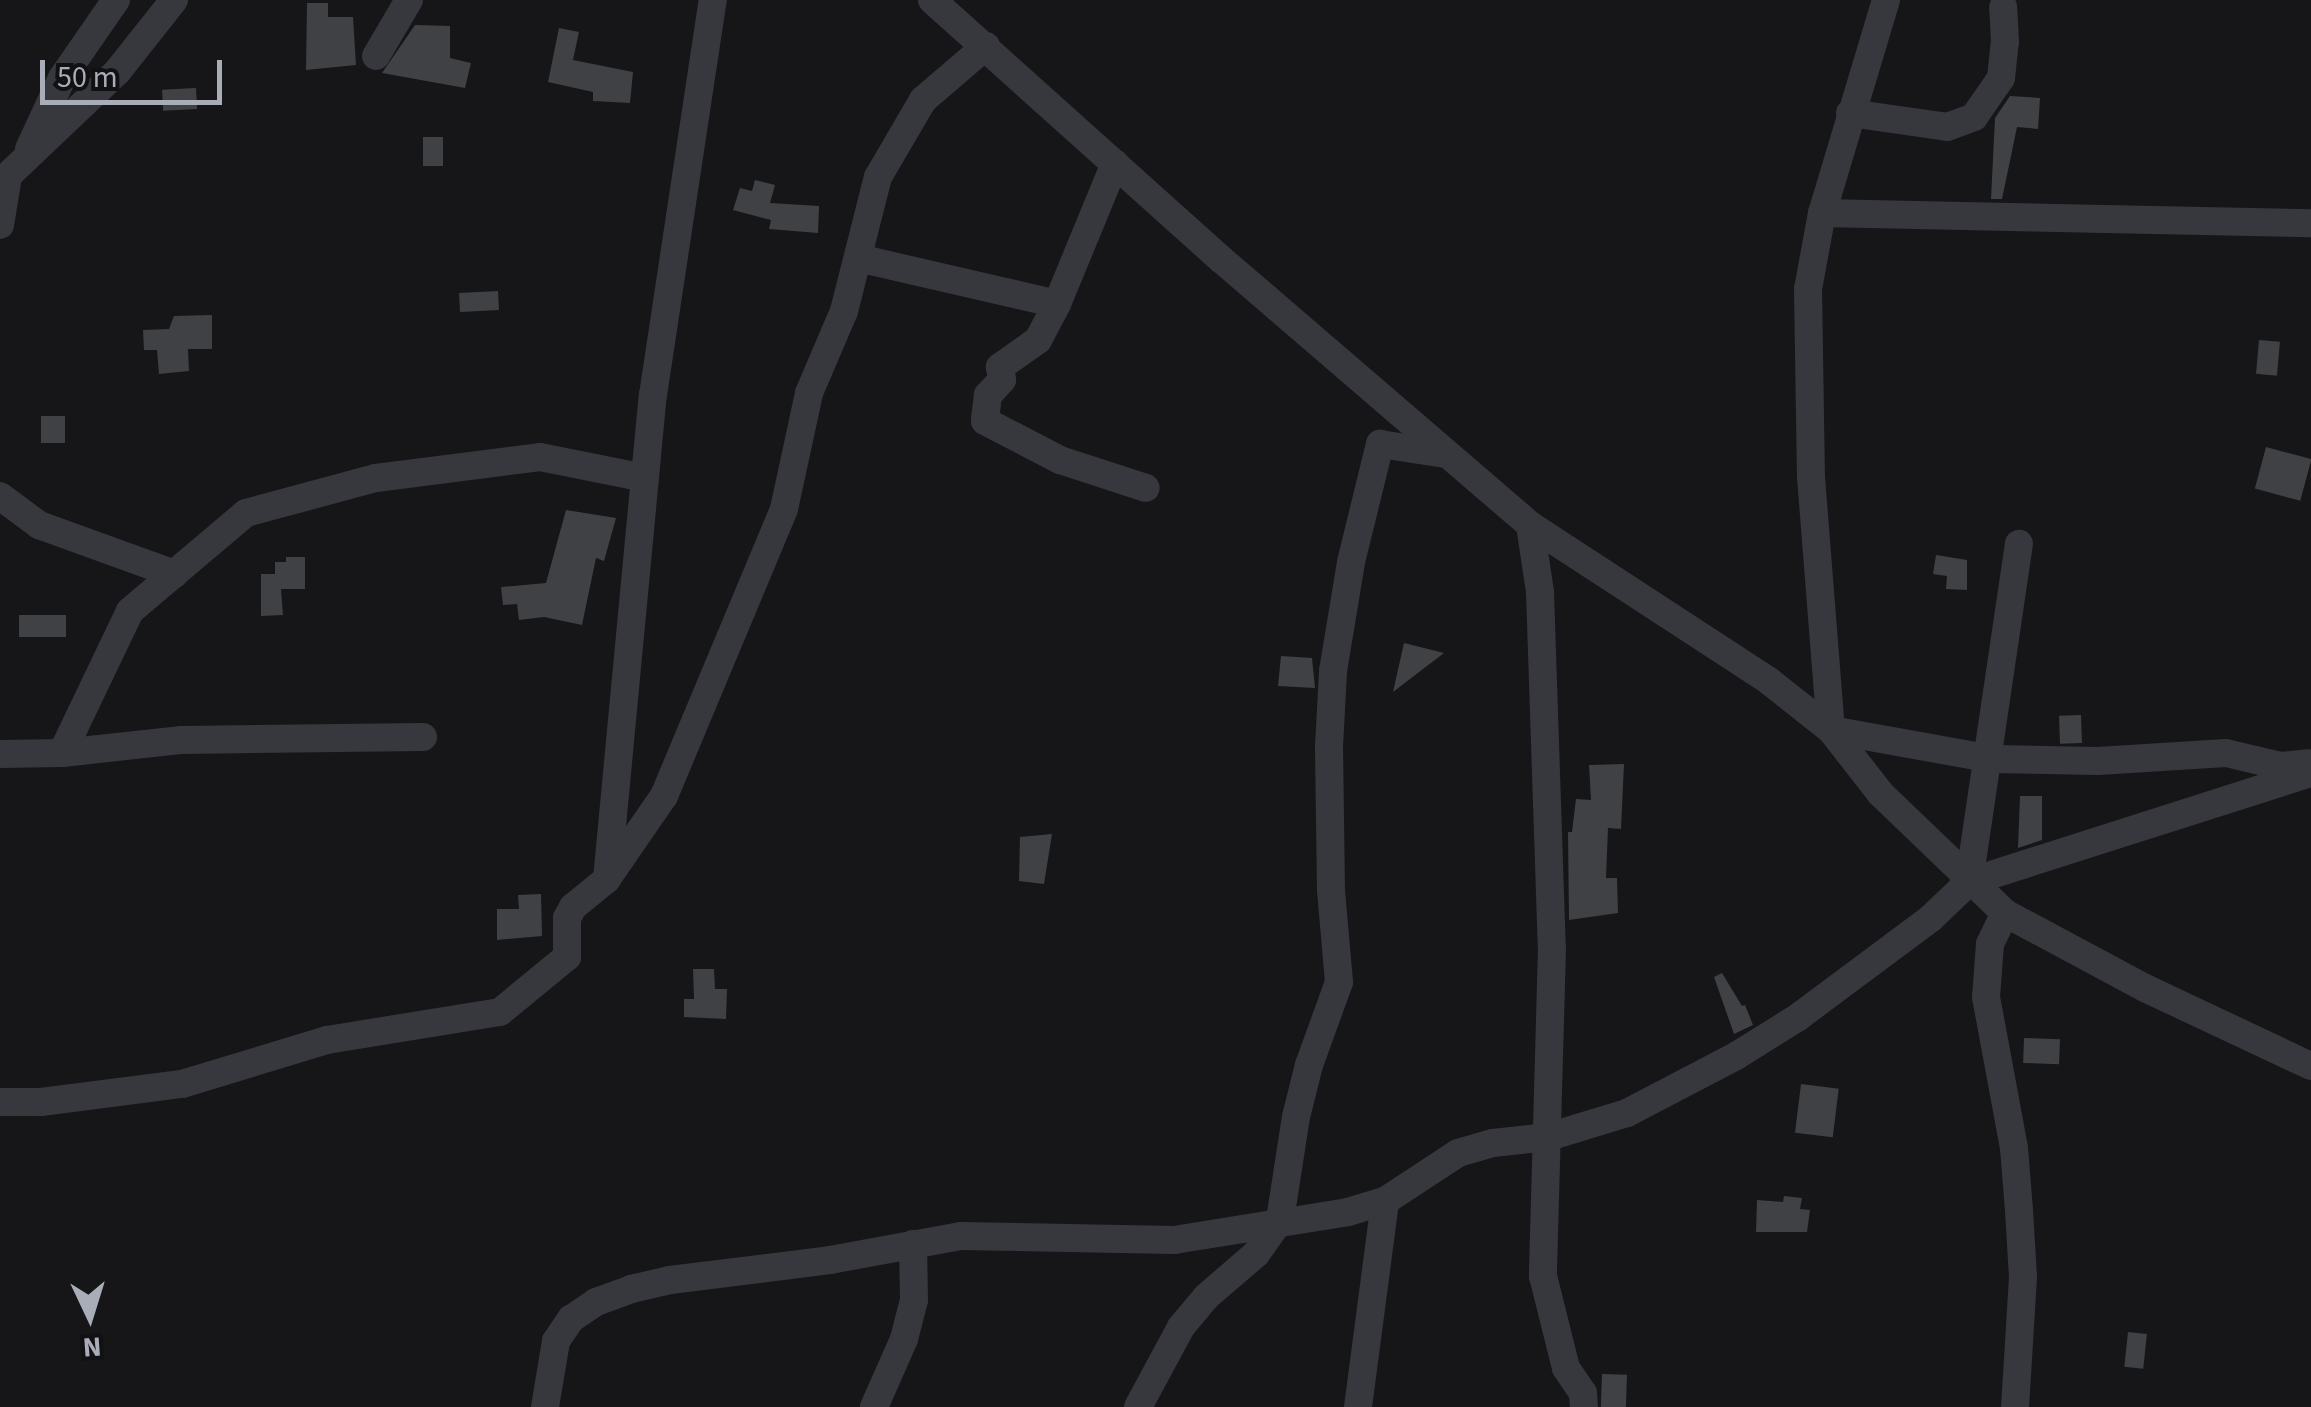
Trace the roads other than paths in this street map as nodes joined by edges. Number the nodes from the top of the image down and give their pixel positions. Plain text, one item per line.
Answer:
1 (116, 0) edge
2 (174, 0) edge
3 (409, 0) edge
4 (713, 0) edge
5 (932, 0) edge
6 (1886, 0) edge
7 (2003, 7) dead end
8 (986, 46) junction
9 (376, 56) dead end
10 (1850, 113) junction
11 (1115, 163) junction
12 (10, 174) edge
13 (1822, 212) junction
14 (2311, 223) edge
15 (0, 224) edge
16 (858, 258) junction
17 (1058, 304) junction
18 (1447, 455) junction
19 (646, 478) junction
20 (1146, 488) dead end
21 (0, 496) edge
22 (1530, 525) junction
23 (2018, 544) dead end
24 (174, 574) junction
25 (1831, 730) junction
26 (423, 737) dead end
27 (62, 753) junction
28 (0, 754) edge
29 (1989, 758) junction
30 (2311, 763) edge
31 (2311, 773) edge
32 (606, 880) junction
33 (1968, 882) junction
34 (2005, 913) junction
35 (2311, 1066) edge
36 (0, 1102) edge
37 (1548, 1137) junction
38 (1385, 1201) junction
39 (1280, 1220) junction
40 (913, 1244) junction
41 (545, 1407) edge
42 (874, 1407) edge
43 (1138, 1407) edge
44 (1358, 1407) edge
45 (1584, 1407) edge
46 (2015, 1407) edge

1 - 12 street
2 - 12 street
3 - 9 street
4 - 19 street
5 - 8 street
6 - 10 street
7 - 10 street
8 - 11 street
8 - 16 street
10 - 13 street
11 - 17 street
11 - 18 street
12 - 15 street
13 - 14 street
13 - 25 street
16 - 17 street
16 - 32 street
17 - 20 street
18 - 22 street
18 - 39 street
19 - 24 street
19 - 32 street
21 - 24 street
22 - 25 street
22 - 37 street
23 - 29 street
24 - 27 street
25 - 29 street
25 - 33 street
26 - 27 street
27 - 28 street
29 - 30 street
29 - 33 street
31 - 33 street
32 - 36 street
33 - 34 street
33 - 37 street
34 - 35 street
34 - 46 street
37 - 38 street
37 - 45 street
38 - 39 street
38 - 44 street
39 - 40 street
39 - 43 street
40 - 41 street
40 - 42 street

